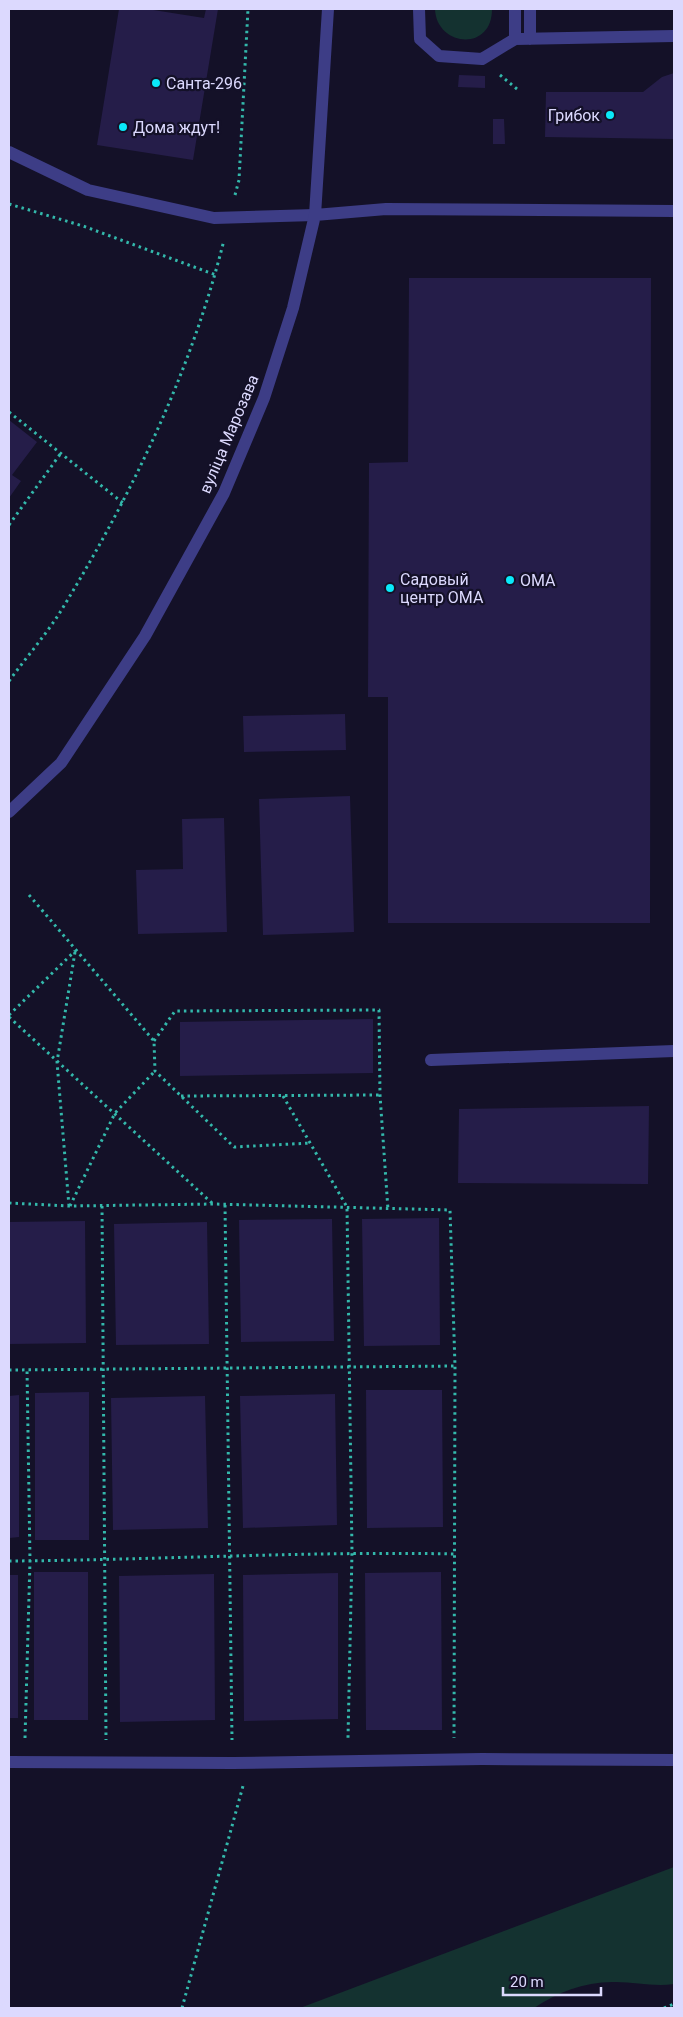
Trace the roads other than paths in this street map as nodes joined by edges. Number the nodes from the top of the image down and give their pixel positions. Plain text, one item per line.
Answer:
1 (328, 9) edge
2 (419, 9) edge
3 (515, 9) edge
4 (530, 9) edge
5 (674, 36) edge
6 (515, 39) junction
7 (530, 39) junction
8 (9, 152) edge
9 (674, 211) edge
10 (315, 215) junction
11 (9, 812) edge
12 (674, 1051) edge
13 (431, 1060) dead end
14 (674, 1760) edge
15 (9, 1762) edge

1 - 10 street, вуліца Марозава
2 - 6 street
3 - 6 street
4 - 7 street
5 - 7 street
6 - 7 street
8 - 10 street
9 - 10 street
10 - 11 street, вуліца Марозава
12 - 13 street
14 - 15 street

